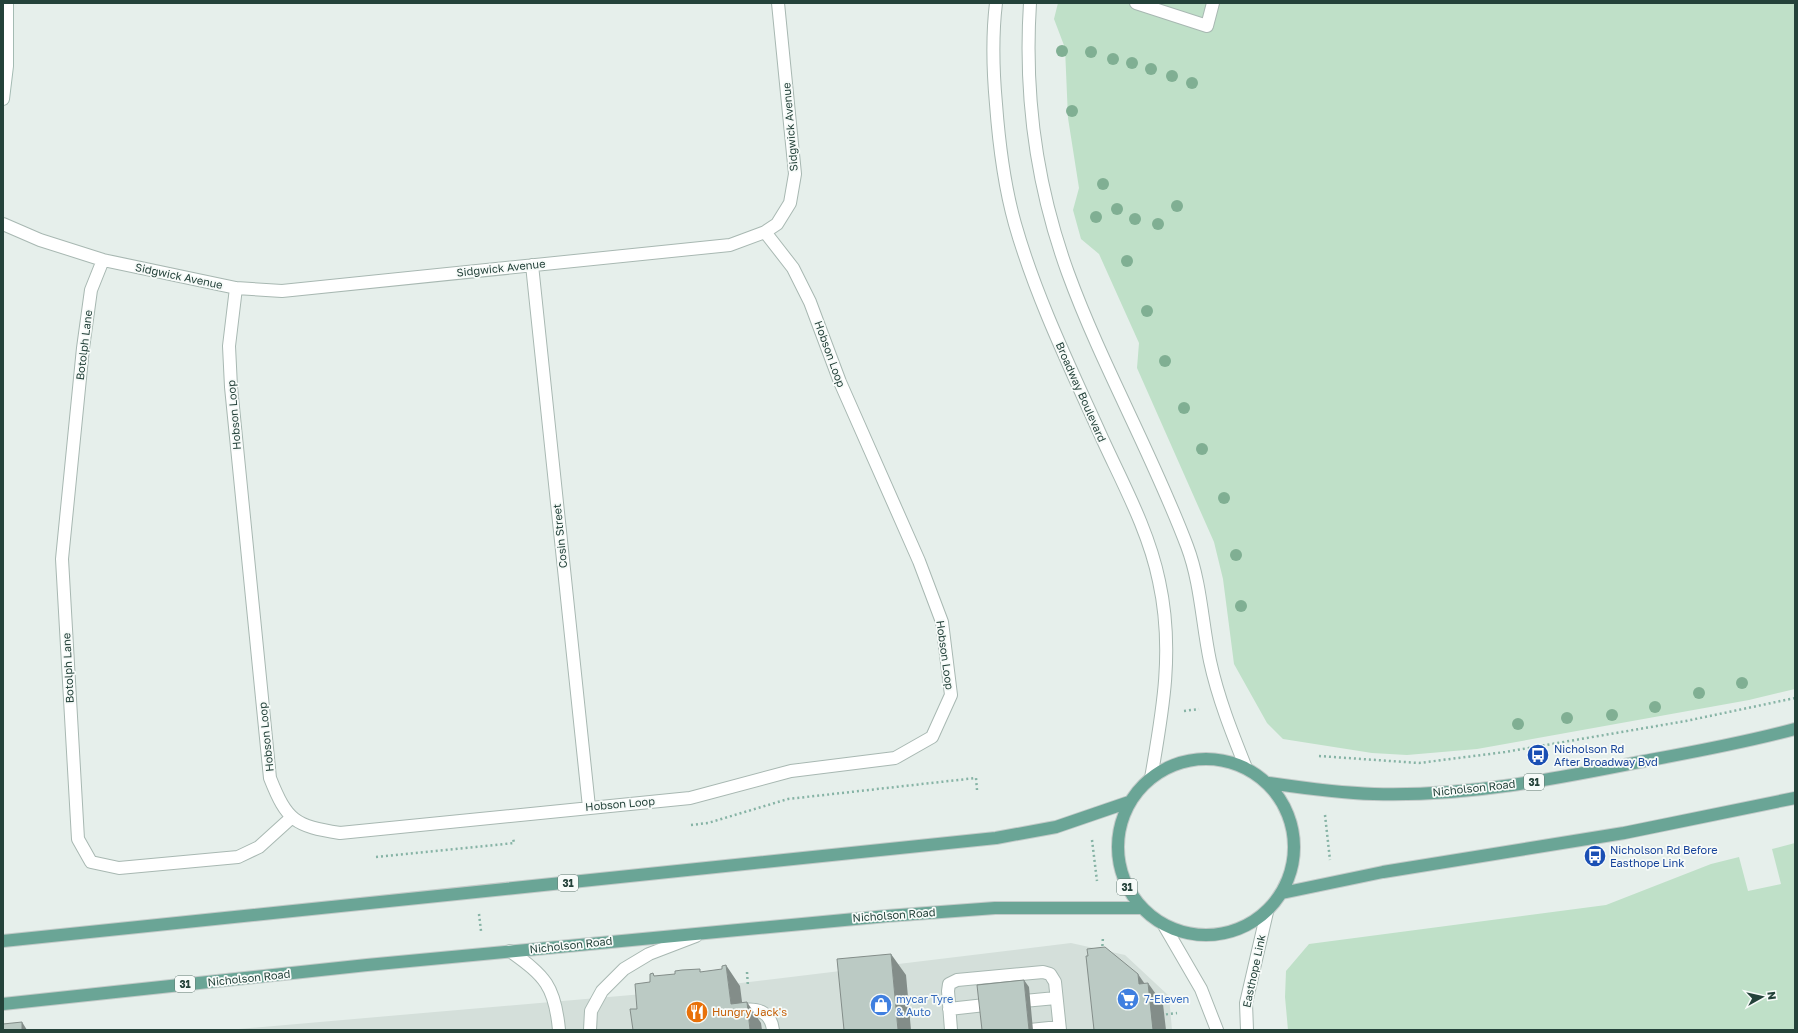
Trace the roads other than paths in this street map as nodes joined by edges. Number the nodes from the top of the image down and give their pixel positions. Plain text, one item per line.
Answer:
1 (7, 3) edge
2 (778, 3) edge
3 (996, 3) edge
4 (1030, 3) edge
5 (1136, 3) edge
6 (1213, 3) edge
7 (3, 99) edge
8 (3, 224) edge
9 (765, 232) junction
10 (103, 260) junction
11 (532, 265) junction
12 (236, 288) junction
13 (1795, 729) edge
14 (1246, 768) junction
15 (1151, 778) junction
16 (1268, 783) junction
17 (1795, 798) edge
18 (1129, 802) junction
19 (589, 807) junction
20 (291, 818) junction
21 (1282, 893) junction
22 (1141, 908) junction
23 (1267, 912) junction
24 (1165, 926) junction
25 (707, 932) junction
26 (3, 941) edge
27 (510, 951) junction
28 (1056, 998) junction
29 (3, 1004) edge
30 (949, 1009) junction
31 (744, 1010) edge
32 (1059, 1028) edge
33 (559, 1030) edge
34 (590, 1030) edge
35 (773, 1030) edge
36 (952, 1030) edge
37 (1030, 1030) edge
38 (1217, 1030) edge
39 (1247, 1030) edge

1 - 7 street
2 - 9 street, Sidgwick Avenue
3 - 15 street, Broadway Boulevard
4 - 14 street
5 - 6 street
8 - 10 street, Sidgwick Avenue
9 - 11 street, Sidgwick Avenue
9 - 19 street, Hobson Loop
10 - 12 street, Sidgwick Avenue
10 - 20 street, Botolph Lane
11 - 12 street, Sidgwick Avenue
11 - 19 street, Cosin Street
12 - 20 street, Hobson Loop
13 - 16 main road, Nicholson Road / 31
14 - 15 main road, Nicholson Road / 31
14 - 16 main road, Nicholson Road / 31
15 - 18 main road, Nicholson Road / 31
16 - 21 main road, Nicholson Road / 31
17 - 21 main road
18 - 22 main road, Nicholson Road / 31
18 - 26 main road, 31
19 - 20 street, Hobson Loop
21 - 23 main road, Nicholson Road / 31
22 - 24 main road, Nicholson Road / 31
22 - 25 main road, Nicholson Road / 31
23 - 24 main road, Nicholson Road / 31
23 - 39 street, Easthope Link
24 - 38 street
25 - 27 main road, Nicholson Road / 31
25 - 34 street
27 - 29 main road, Nicholson Road / 31
27 - 33 street
28 - 30 street
28 - 30 street
28 - 32 street
30 - 36 street
31 - 35 street
32 - 37 street

